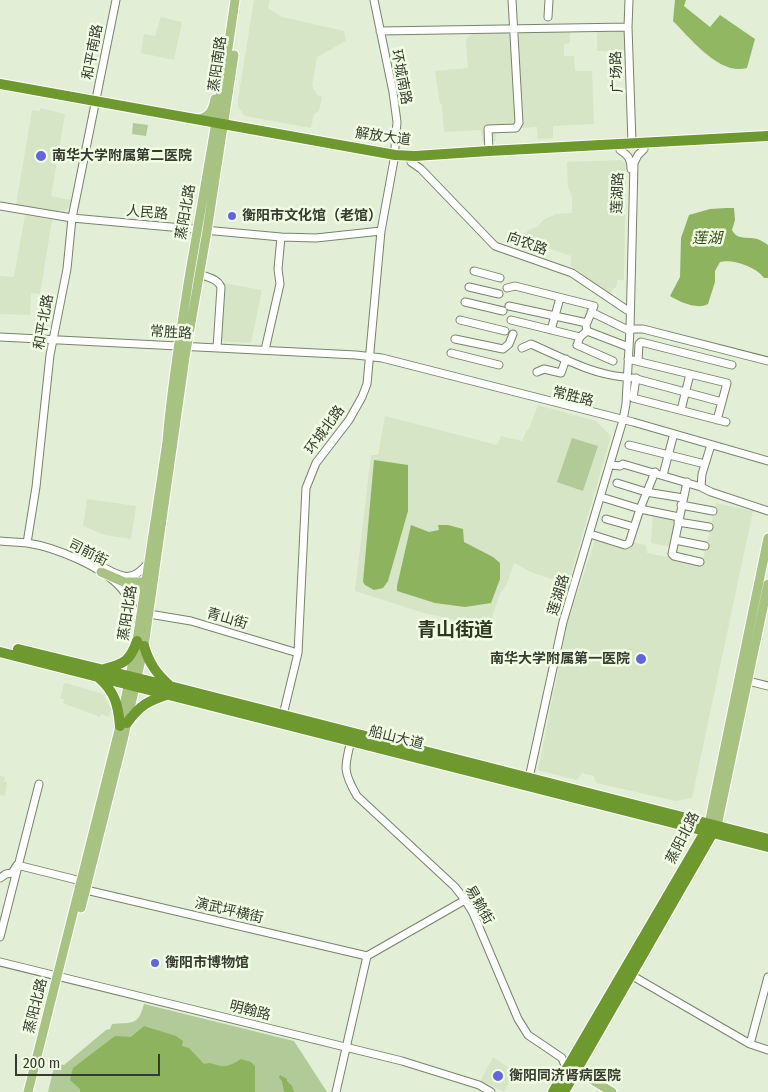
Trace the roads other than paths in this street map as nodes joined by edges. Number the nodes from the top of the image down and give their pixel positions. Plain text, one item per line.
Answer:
1 (116, 0) edge
2 (230, 0) edge
3 (236, 0) edge
4 (241, 0) edge
5 (374, 0) edge
6 (512, 0) edge
7 (549, 0) edge
8 (629, 0) edge
9 (548, 17) dead end
10 (628, 27) junction
11 (512, 29) junction
12 (380, 31) junction
13 (219, 73) junction
14 (0, 84) edge
15 (0, 90) edge
16 (95, 105) junction
17 (196, 120) junction
18 (219, 127) junction
19 (768, 136) edge
20 (768, 142) edge
21 (632, 143) junction
22 (644, 148) junction
23 (489, 150) junction
24 (620, 150) junction
25 (395, 157) junction
26 (411, 162) junction
27 (0, 206) edge
28 (72, 218) junction
29 (197, 230) junction
30 (207, 231) junction
31 (381, 231) junction
32 (281, 237) junction
33 (474, 272) dead end
34 (200, 274) junction
35 (500, 278) dead end
36 (469, 287) dead end
37 (507, 288) dead end
38 (499, 294) dead end
39 (560, 298) junction
40 (465, 302) dead end
41 (509, 306) dead end
42 (627, 310) junction
43 (503, 311) dead end
44 (591, 312) junction
45 (555, 316) junction
46 (460, 320) dead end
47 (511, 320) dead end
48 (587, 327) junction
49 (628, 329) junction
50 (551, 330) junction
51 (0, 337) edge
52 (580, 337) junction
53 (455, 339) dead end
54 (53, 340) junction
55 (183, 346) junction
56 (626, 346) junction
57 (216, 348) junction
58 (522, 348) dead end
59 (265, 350) junction
60 (451, 353) dead end
61 (370, 357) junction
62 (566, 359) junction
63 (628, 359) junction
64 (613, 361) dead end
65 (638, 361) junction
66 (768, 361) edge
67 (498, 365) dead end
68 (732, 365) dead end
69 (537, 372) dead end
70 (690, 374) junction
71 (626, 377) junction
72 (636, 378) junction
73 (686, 392) junction
74 (722, 402) junction
75 (681, 410) junction
76 (621, 420) junction
77 (717, 420) junction
78 (726, 422) dead end
79 (673, 437) junction
80 (629, 445) dead end
81 (710, 448) junction
82 (668, 455) junction
83 (768, 462) edge
84 (611, 464) junction
85 (705, 464) junction
86 (655, 472) junction
87 (663, 475) junction
88 (687, 482) junction
89 (617, 483) dead end
90 (700, 487) junction
91 (646, 492) junction
92 (601, 497) junction
93 (682, 501) junction
94 (640, 509) junction
95 (713, 511) dead end
96 (768, 511) edge
97 (606, 519) dead end
98 (678, 519) junction
99 (709, 527) dead end
100 (634, 528) junction
101 (590, 534) junction
102 (768, 538) edge
103 (0, 539) edge
104 (675, 540) junction
105 (27, 541) junction
106 (705, 546) dead end
107 (150, 561) junction
108 (700, 562) dead end
109 (101, 572) junction
110 (768, 584) edge
111 (145, 591) junction
112 (767, 594) edge
113 (149, 614) junction
114 (140, 624) junction
115 (141, 644) junction
116 (0, 645) edge
117 (0, 652) edge
118 (19, 653) junction
119 (298, 653) junction
120 (99, 673) junction
121 (133, 681) junction
122 (748, 681) junction
123 (768, 686) edge
124 (169, 690) junction
125 (283, 715) junction
126 (123, 724) junction
127 (351, 741) junction
128 (529, 778) junction
129 (39, 784) dead end
130 (711, 829) junction
131 (768, 839) edge
132 (768, 846) edge
133 (17, 865) junction
134 (0, 878) edge
135 (82, 881) junction
136 (86, 890) junction
137 (465, 900) junction
138 (0, 937) edge
139 (367, 956) junction
140 (0, 963) edge
141 (631, 975) junction
142 (768, 976) edge
143 (60, 978) junction
144 (750, 1044) junction
145 (345, 1048) junction
146 (768, 1050) edge
147 (572, 1071) junction
148 (28, 1092) edge
149 (34, 1092) edge
150 (336, 1092) edge
151 (486, 1092) edge
152 (491, 1092) edge
153 (553, 1092) edge
154 (564, 1092) edge
155 (600, 1092) edge
156 (612, 1092) edge

1 - 16 street, 和平南路
2 - 13 main road
3 - 13 main road, 蒸阳南路
4 - 18 main road, 蒸阳南路
5 - 12 street, 环城南路
6 - 11 street
7 - 9 street
8 - 10 street, 广场路
10 - 11 street
10 - 21 street, 广场路
11 - 12 street
11 - 23 street
12 - 25 street, 环城南路
13 - 17 main road
13 - 18 main road, 蒸阳南路
14 - 16 highway, 解放大道
15 - 16 highway, 解放大道
16 - 17 highway, 解放大道
16 - 18 highway, 解放大道
16 - 28 street, 和平北路
17 - 18 highway, 解放大道
18 - 25 highway, 解放大道
18 - 29 main road, 蒸阳北路
18 - 30 main road, 蒸阳北路
19 - 21 highway, 解放大道
20 - 22 highway, 解放大道
21 - 23 highway, 解放大道
22 - 24 highway, 解放大道
22 - 49 street, 莲湖路
23 - 25 highway, 解放大道
24 - 26 highway, 解放大道
24 - 42 street, 莲湖路
25 - 26 highway, 解放大道
25 - 31 street, 环城北路
26 - 42 street, 向农路
27 - 28 street, 人民路
28 - 29 street, 人民路
28 - 54 street, 和平北路
29 - 30 street, 人民路
29 - 55 main road, 蒸阳北路
30 - 32 street, 人民路
30 - 34 main road, 蒸阳北路
31 - 32 street, 人民路
31 - 61 street, 环城北路
32 - 59 street
33 - 35 street
34 - 55 main road, 蒸阳北路
34 - 57 street
36 - 38 street
37 - 39 street
39 - 44 street
39 - 45 street
40 - 43 street
41 - 45 street
42 - 49 street, 莲湖路
44 - 48 street
44 - 49 street
45 - 48 street
45 - 50 street
46 - 53 street
47 - 50 street
48 - 52 street
48 - 56 street
49 - 56 street, 莲湖路
49 - 63 street, 莲湖路
49 - 66 street
50 - 52 street
51 - 54 street, 常胜路
52 - 64 street
54 - 55 street, 常胜路
54 - 105 street, 和平北路
55 - 57 street, 常胜路
55 - 107 main road, 蒸阳北路
55 - 113 main road, 蒸阳北路
56 - 71 street, 莲湖路
57 - 59 street, 常胜路
58 - 62 street
59 - 61 street, 常胜路
60 - 67 street
61 - 76 street, 常胜路
61 - 119 street, 环城北路
62 - 69 street
62 - 71 street
63 - 65 street
63 - 71 street, 莲湖路
65 - 68 street
65 - 70 street
70 - 73 street
70 - 74 street
71 - 72 street
71 - 76 street, 莲湖路
72 - 73 street
72 - 75 street
73 - 74 street
73 - 75 street
74 - 77 street
75 - 77 street
76 - 79 street, 常胜路
76 - 83 street, 常胜路
76 - 84 street, 莲湖路
77 - 78 street
79 - 81 street, 常胜路
79 - 82 street
80 - 82 street
81 - 83 street, 常胜路
81 - 85 street
82 - 85 street
82 - 87 street
84 - 86 street
84 - 92 street, 莲湖路
85 - 90 street
86 - 87 street
86 - 91 street
87 - 88 street
88 - 90 street
88 - 93 street
89 - 91 street
90 - 96 street
91 - 93 street
91 - 94 street
92 - 94 street
92 - 101 street, 莲湖路
93 - 95 street
93 - 98 street
94 - 98 street
94 - 100 street
97 - 100 street
98 - 99 street
98 - 104 street
100 - 101 street
101 - 128 street, 莲湖路
102 - 130 main road, 蒸阳北路
103 - 105 street, 司前街
104 - 106 street
104 - 108 street
105 - 107 street, 司前街
105 - 109 street, 司前街
107 - 111 main road, 蒸阳北路
109 - 111 main road
109 - 114 street, 司前街
110 - 112 main road, 蒸阳北路
111 - 114 main road, 蒸阳北路
112 - 122 main road, 蒸阳北路
113 - 115 main road, 蒸阳北路
113 - 119 street, 青山街
114 - 115 main road, 蒸阳北路
115 - 120 highway
115 - 121 main road, 蒸阳北路
115 - 124 highway
116 - 118 highway
117 - 118 highway
118 - 120 highway, 船山大道
119 - 125 street, 环城北路
120 - 121 highway, 船山大道
120 - 126 highway
121 - 124 highway, 船山大道
121 - 126 main road, 蒸阳北路
122 - 123 street
122 - 130 main road, 蒸阳北路
124 - 125 highway, 船山大道
124 - 126 highway
124 - 127 highway, 船山大道
125 - 128 highway, 船山大道
126 - 135 main road, 蒸阳北路
126 - 136 main road, 蒸阳北路
127 - 130 highway, 船山大道
127 - 137 street, 易赖街
128 - 130 highway, 船山大道
129 - 133 street
130 - 131 highway, 船山大道
130 - 132 highway, 船山大道
130 - 141 highway, 蒸阳北路
130 - 147 highway, 蒸阳北路
133 - 134 street
133 - 135 street
133 - 138 street
135 - 143 main road, 蒸阳北路
136 - 139 street, 演武坪横街
136 - 143 main road, 蒸阳北路
137 - 139 street
137 - 147 street, 易赖街
139 - 145 street
140 - 143 street, 明翰路
141 - 144 street
141 - 147 highway, 蒸阳北路
142 - 144 street
143 - 145 street, 明翰路
143 - 148 main road, 蒸阳北路
143 - 149 main road, 蒸阳北路
144 - 146 street
145 - 150 street
145 - 151 street, 明翰路
145 - 152 street, 明翰路
147 - 153 highway, 蒸阳北路
147 - 154 highway, 蒸阳北路
147 - 155 main road
147 - 156 main road

